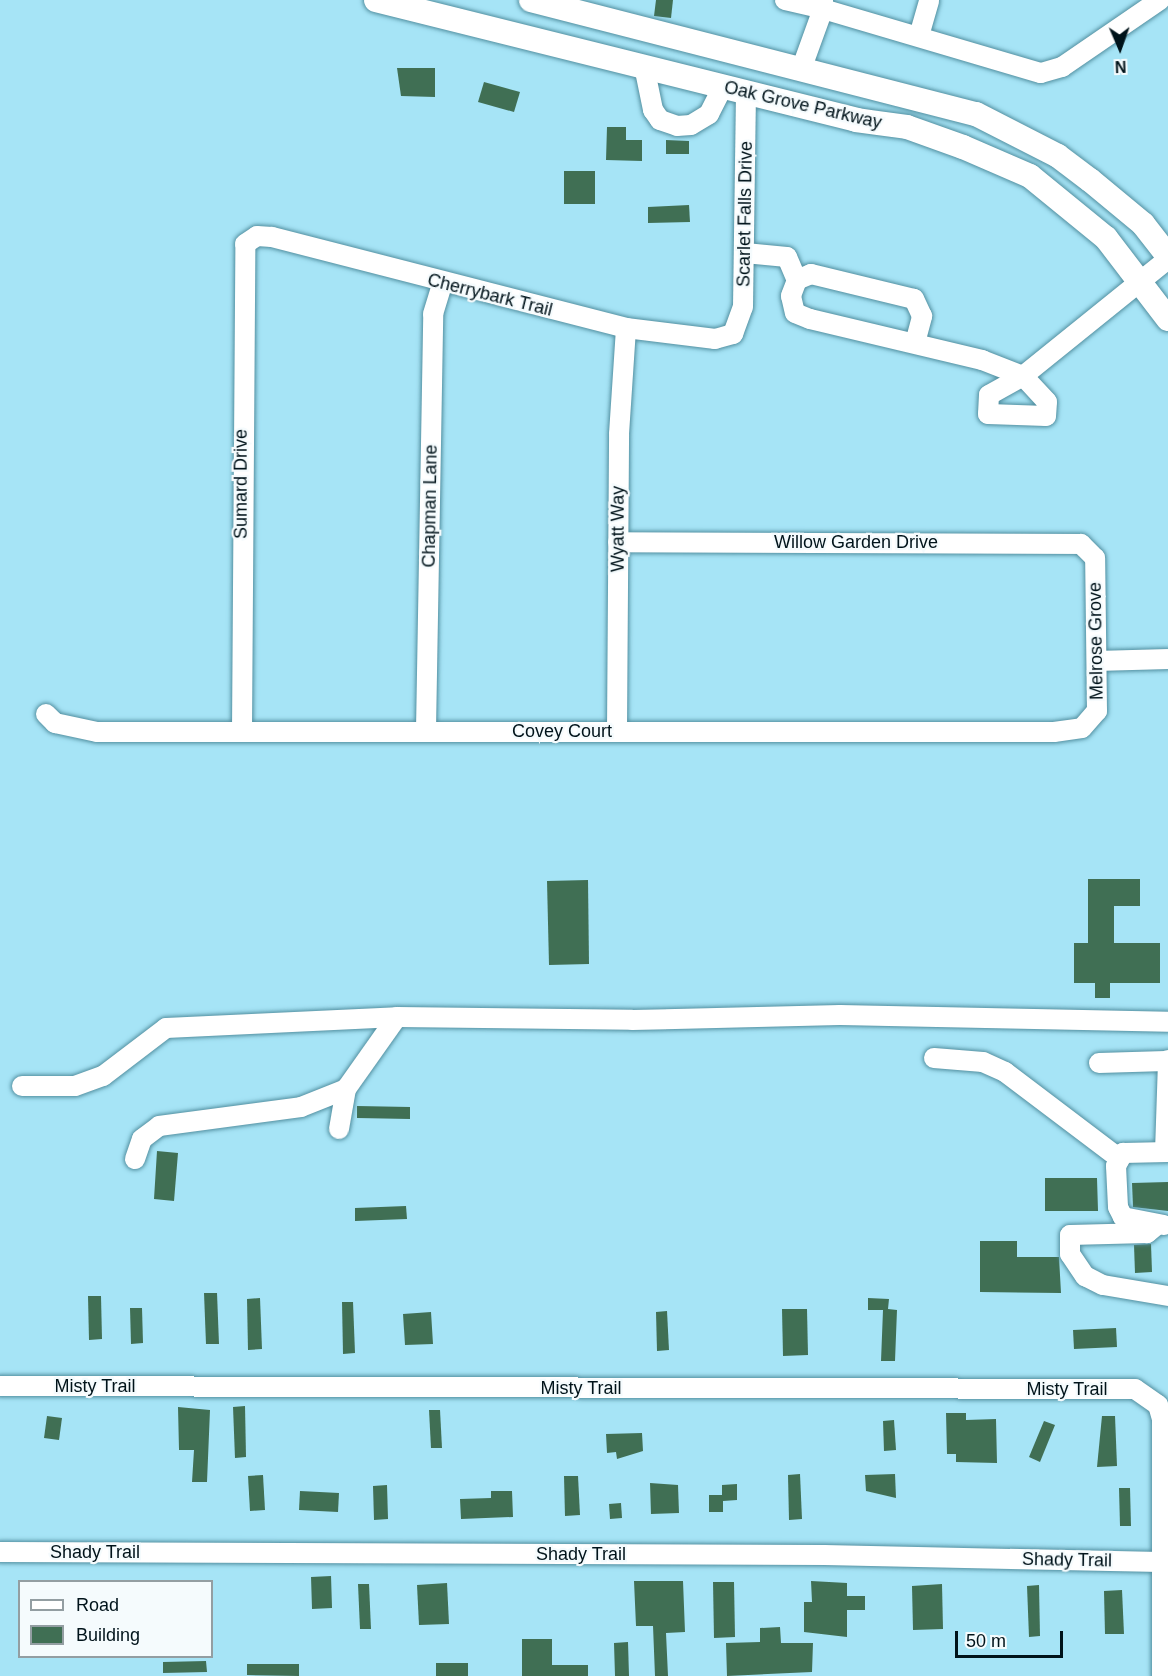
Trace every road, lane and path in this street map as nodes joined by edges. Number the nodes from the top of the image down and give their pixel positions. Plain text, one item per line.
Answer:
1 (376, 0) edge
2 (531, 0) edge
3 (785, 0) edge
4 (929, 0) edge
5 (1160, 0) edge
6 (823, 4) edge
7 (577, 5) edge
8 (919, 36) junction
9 (644, 66) junction
10 (802, 67) junction
11 (723, 87) junction
12 (746, 92) junction
13 (250, 240) joint
14 (745, 253) junction
15 (1168, 257) edge
16 (1141, 278) junction
17 (797, 280) junction
18 (442, 284) junction
19 (1168, 320) edge
20 (626, 328) junction
21 (733, 334) joint
22 (915, 343) junction
23 (618, 542) junction
24 (1092, 549) joint
25 (1168, 659) edge
26 (1097, 661) junction
27 (46, 714) dead end
28 (1082, 728) joint
29 (426, 730) junction
30 (242, 731) junction
31 (617, 731) junction
32 (397, 1017) junction
33 (1168, 1022) edge
34 (934, 1058) dead end
35 (1167, 1060) edge
36 (1100, 1063) dead end
37 (22, 1086) dead end
38 (346, 1089) junction
39 (339, 1130) dead end
40 (1166, 1152) edge
41 (1120, 1158) junction
42 (135, 1159) dead end
43 (1162, 1225) edge
44 (1168, 1296) edge
45 (0, 1386) edge
46 (0, 1552) edge
47 (1161, 1562) junction
48 (1162, 1676) edge

1 - 9 main road, Oak Grove Parkway
2 - 7 main road, Oak Grove Parkway
3 - 6 street
4 - 8 street
5 - 8 street
6 - 8 street
6 - 10 street
7 - 10 main road, Oak Grove Parkway
9 - 11 main road, Oak Grove Parkway
9 - 11 street
10 - 15 main road, Oak Grove Parkway
11 - 12 main road, Oak Grove Parkway
12 - 14 street, Scarlet Falls Drive
12 - 16 main road, Oak Grove Parkway
13 - 18 street, Cherrybark Trail
13 - 30 street, Sumard Drive
14 - 17 street
14 - 21 street, Scarlet Falls Drive
15 - 16 street
16 - 19 main road, Oak Grove Parkway
16 - 22 street
17 - 22 street
17 - 22 street
18 - 20 street, Cherrybark Trail
18 - 29 street, Chapman Lane
20 - 21 street, Cherrybark Trail
20 - 23 street, Wyatt Way
23 - 24 street, Willow Garden Drive
23 - 31 street, Wyatt Way
24 - 26 street, Melrose Grove
25 - 26 street
26 - 28 street, Melrose Grove
27 - 30 street, Covey Court
28 - 31 street, Covey Court
29 - 30 street, Covey Court
29 - 31 street, Covey Court
32 - 33 street
32 - 37 street
32 - 38 street
34 - 41 street
35 - 36 street
35 - 40 street
38 - 39 street
38 - 42 street
40 - 41 street
41 - 43 street
43 - 44 street
45 - 47 street, Misty Trail
46 - 47 street, Shady Trail
47 - 48 street

